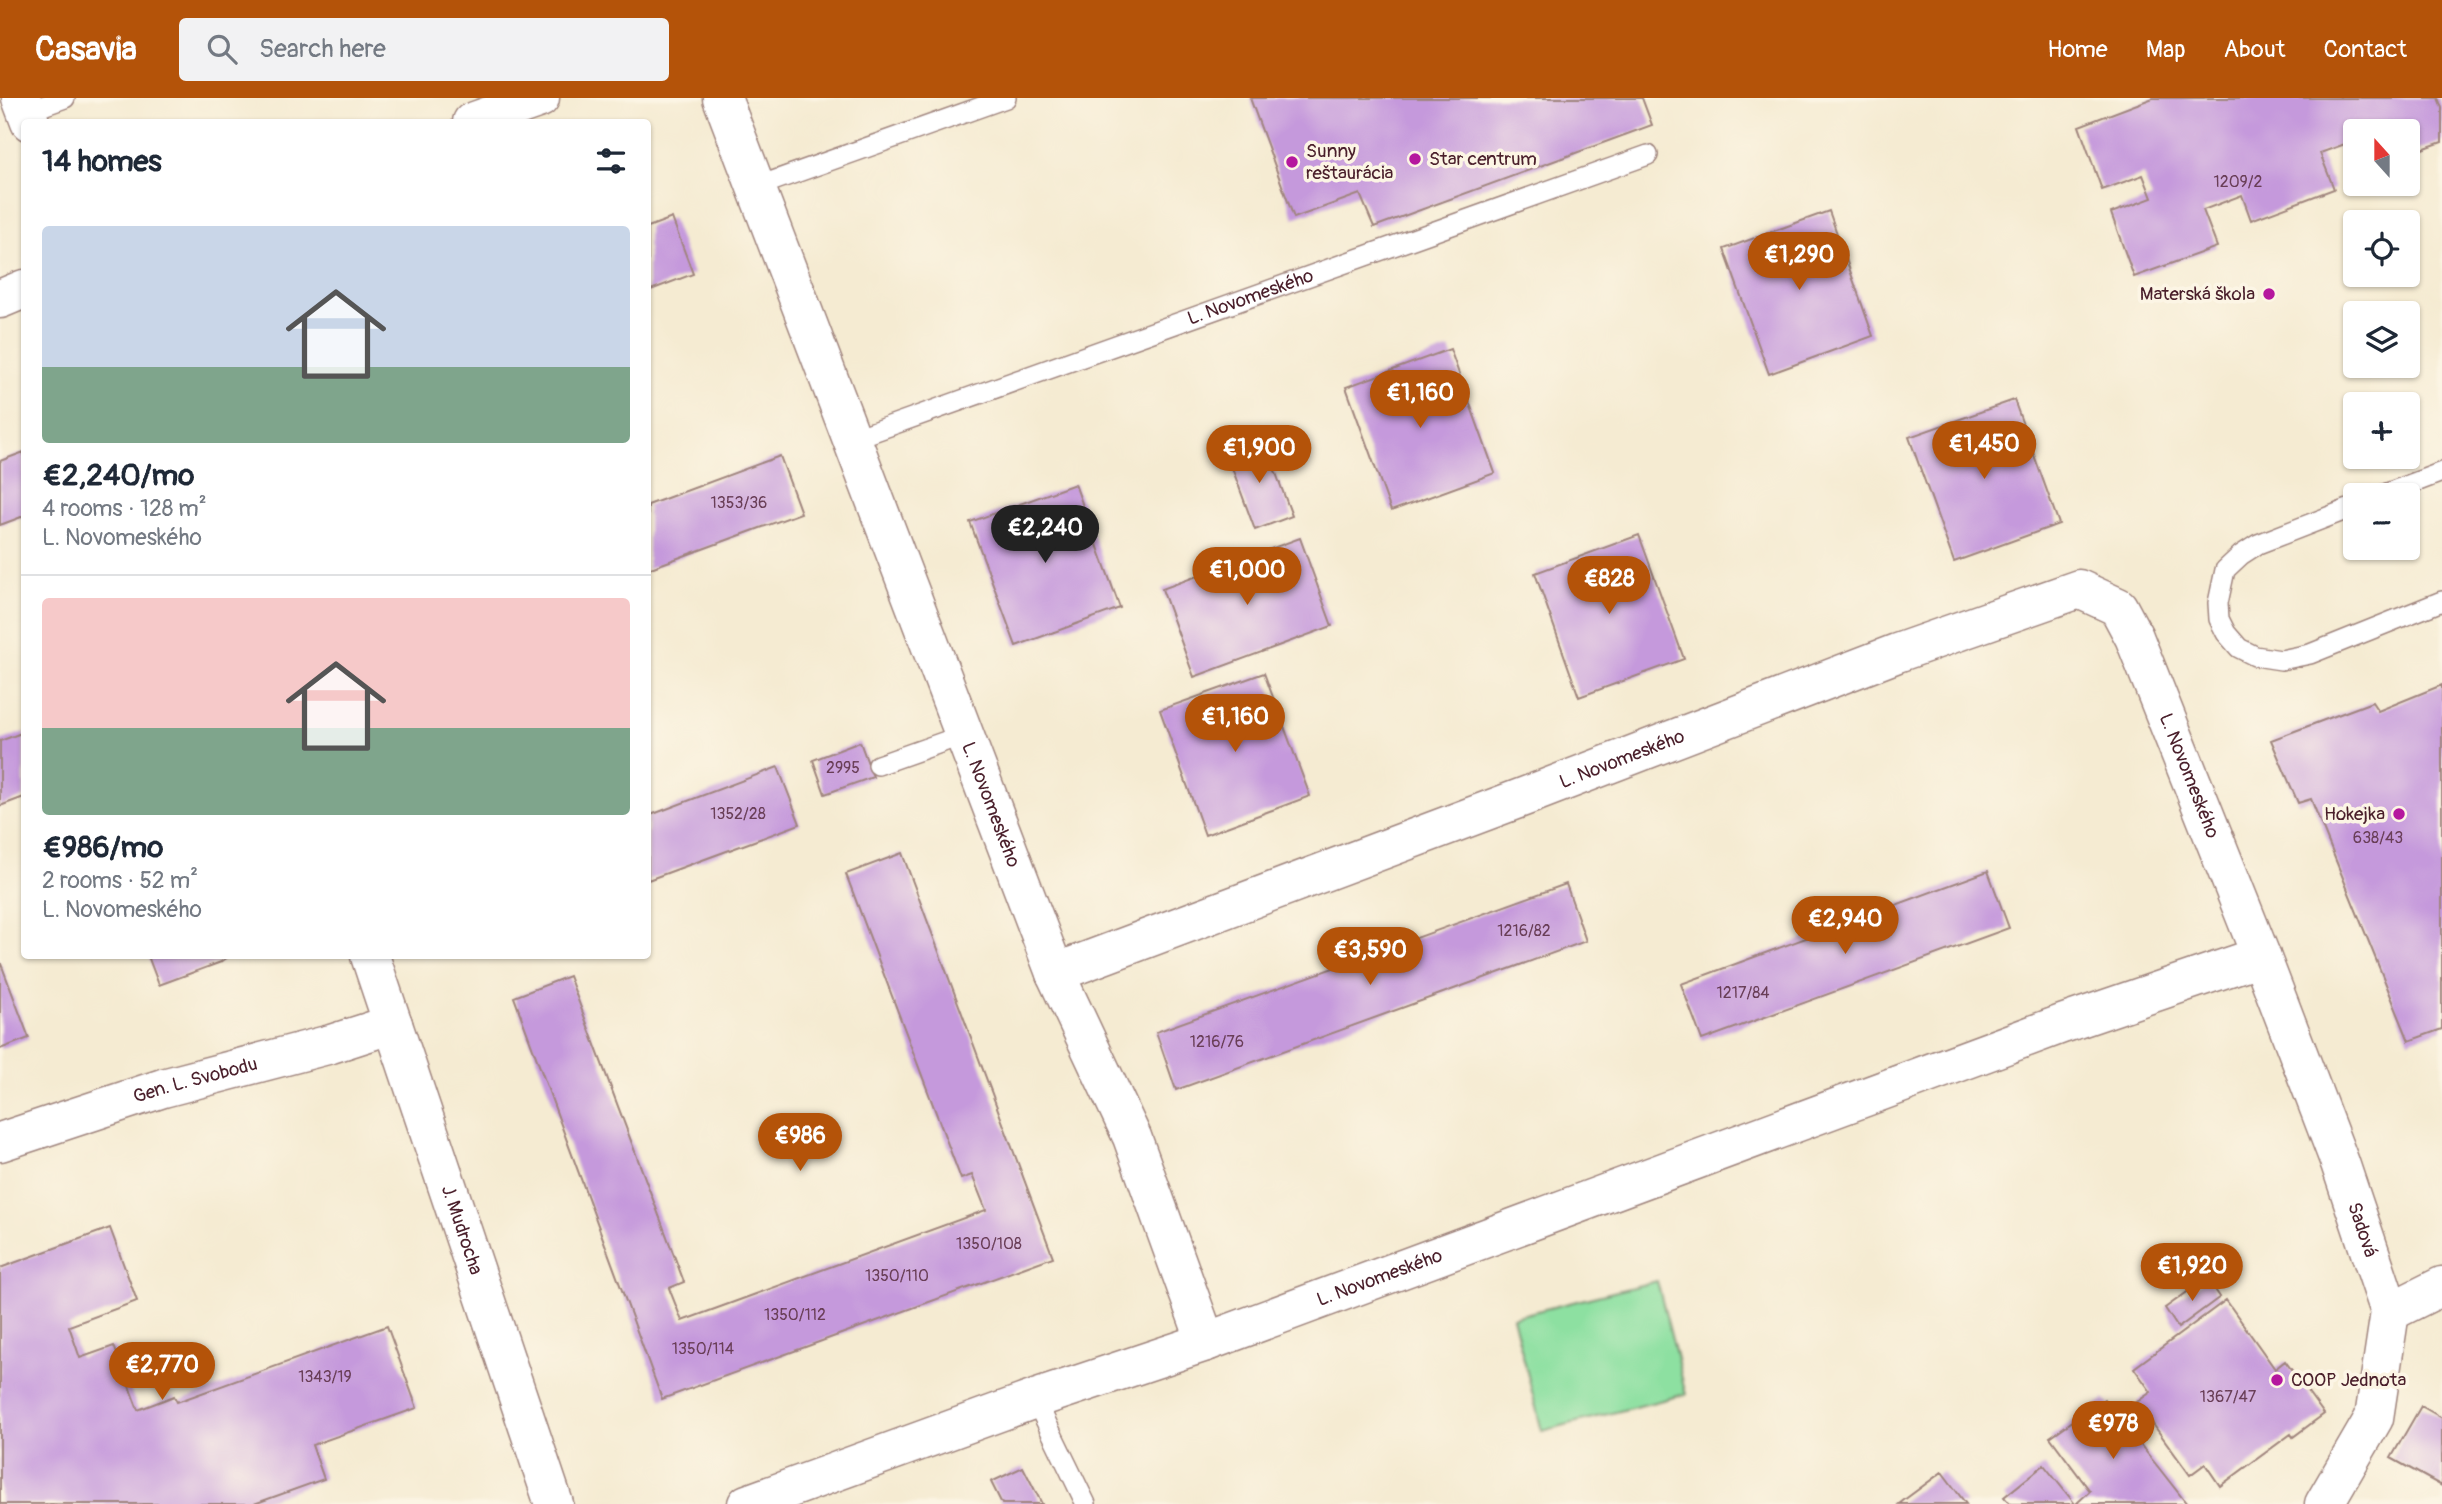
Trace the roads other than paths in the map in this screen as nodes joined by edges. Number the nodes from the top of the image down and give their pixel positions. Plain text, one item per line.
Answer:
1 (65, 98) edge
2 (540, 98) edge
3 (722, 98) edge
4 (1006, 98) edge
5 (26, 111) edge
6 (480, 119) edge
7 (1648, 155) dead end
8 (756, 187) junction
9 (21, 290) edge
10 (0, 299) edge
11 (853, 439) junction
12 (2442, 472) edge
13 (2413, 483) edge
14 (2343, 511) edge
15 (2442, 601) edge
16 (963, 734) junction
17 (878, 765) dead end
18 (2262, 956) junction
19 (371, 959) edge
20 (1055, 973) junction
21 (393, 1024) junction
22 (0, 1142) edge
23 (2442, 1286) edge
24 (2390, 1312) junction
25 (1206, 1342) junction
26 (1035, 1399) junction
27 (554, 1504) edge
28 (747, 1504) edge
29 (1086, 1504) edge
30 (2324, 1504) edge

1 - 5 lane
2 - 6 street
3 - 8 street, L. Novomeského
4 - 8 lane
7 - 11 lane, L. Novomeského
8 - 11 street, L. Novomeského
9 - 10 street
11 - 16 street, L. Novomeského
12 - 13 lane
14 - 15 lane
16 - 17 lane
16 - 20 street, L. Novomeského
18 - 20 street, L. Novomeského
18 - 24 street, Sadová
18 - 25 street, L. Novomeského
19 - 21 street, J. Mudrocha
20 - 25 street, L. Novomeského
21 - 22 street, Gen. L. Svobodu
21 - 27 street, J. Mudrocha
23 - 24 street
24 - 30 street, Sadová
25 - 26 street, L. Novomeského
26 - 28 street, L. Novomeského
26 - 29 lane

